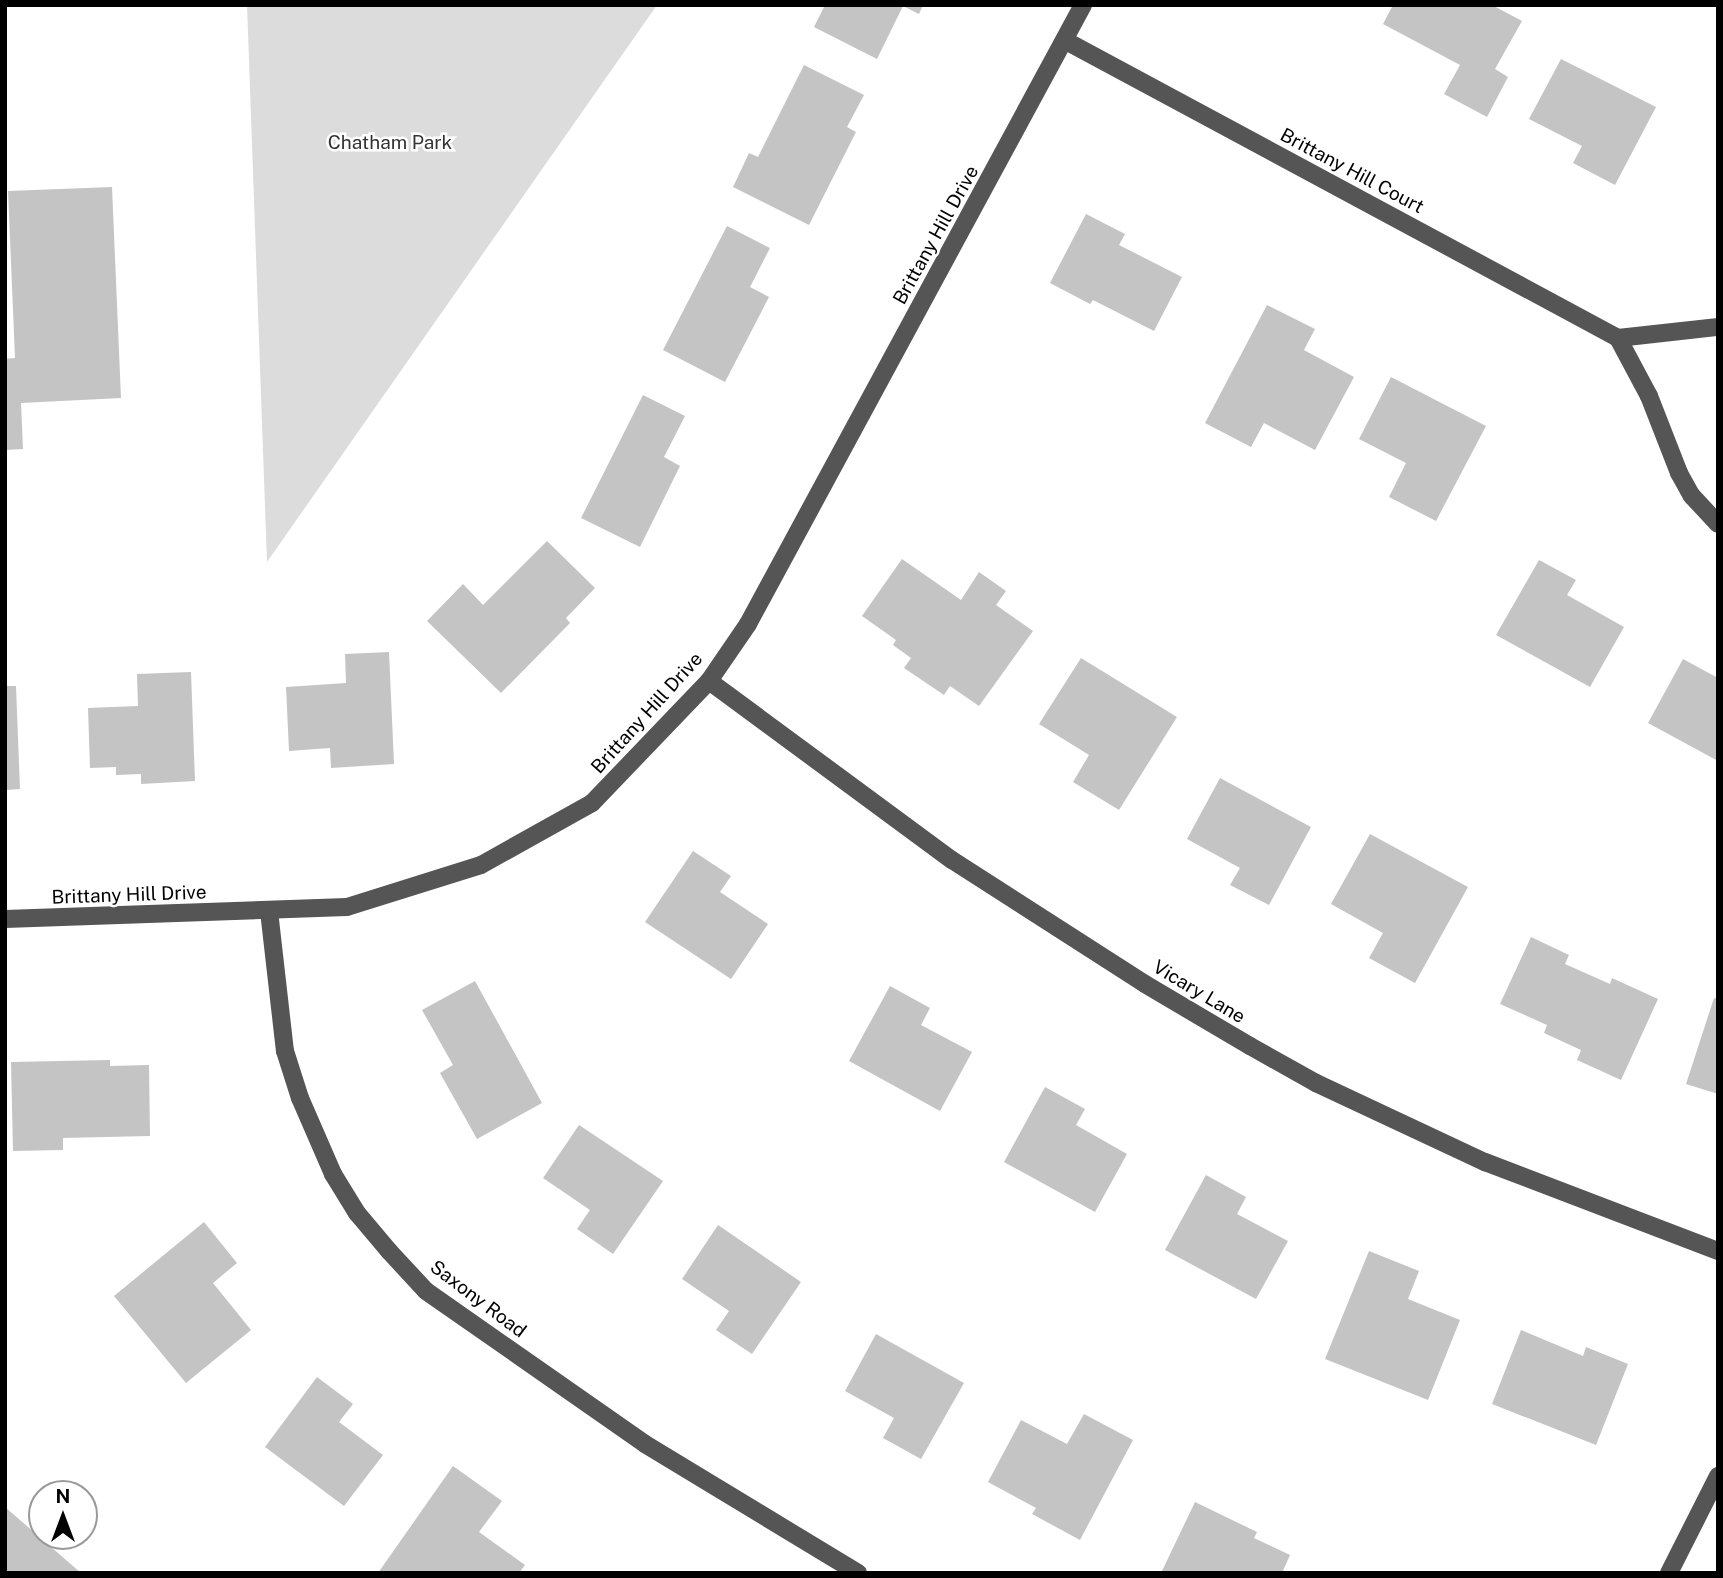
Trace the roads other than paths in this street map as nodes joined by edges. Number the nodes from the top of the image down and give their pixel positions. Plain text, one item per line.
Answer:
1 (1083, 5) edge
2 (1066, 41) junction
3 (1718, 327) edge
4 (1618, 338) junction
5 (1718, 524) edge
6 (709, 681) junction
7 (269, 911) junction
8 (5, 919) edge
9 (1718, 1251) edge
10 (1718, 1476) edge
11 (858, 1573) edge
12 (1669, 1573) edge

1 - 2 street, Brittany Hill Drive
2 - 4 street, Brittany Hill Court
2 - 6 street, Brittany Hill Drive
3 - 4 street
4 - 5 street
6 - 7 street, Brittany Hill Drive
6 - 9 street, Vicary Lane
7 - 8 street, Brittany Hill Drive
7 - 11 street, Saxony Road
10 - 12 street

